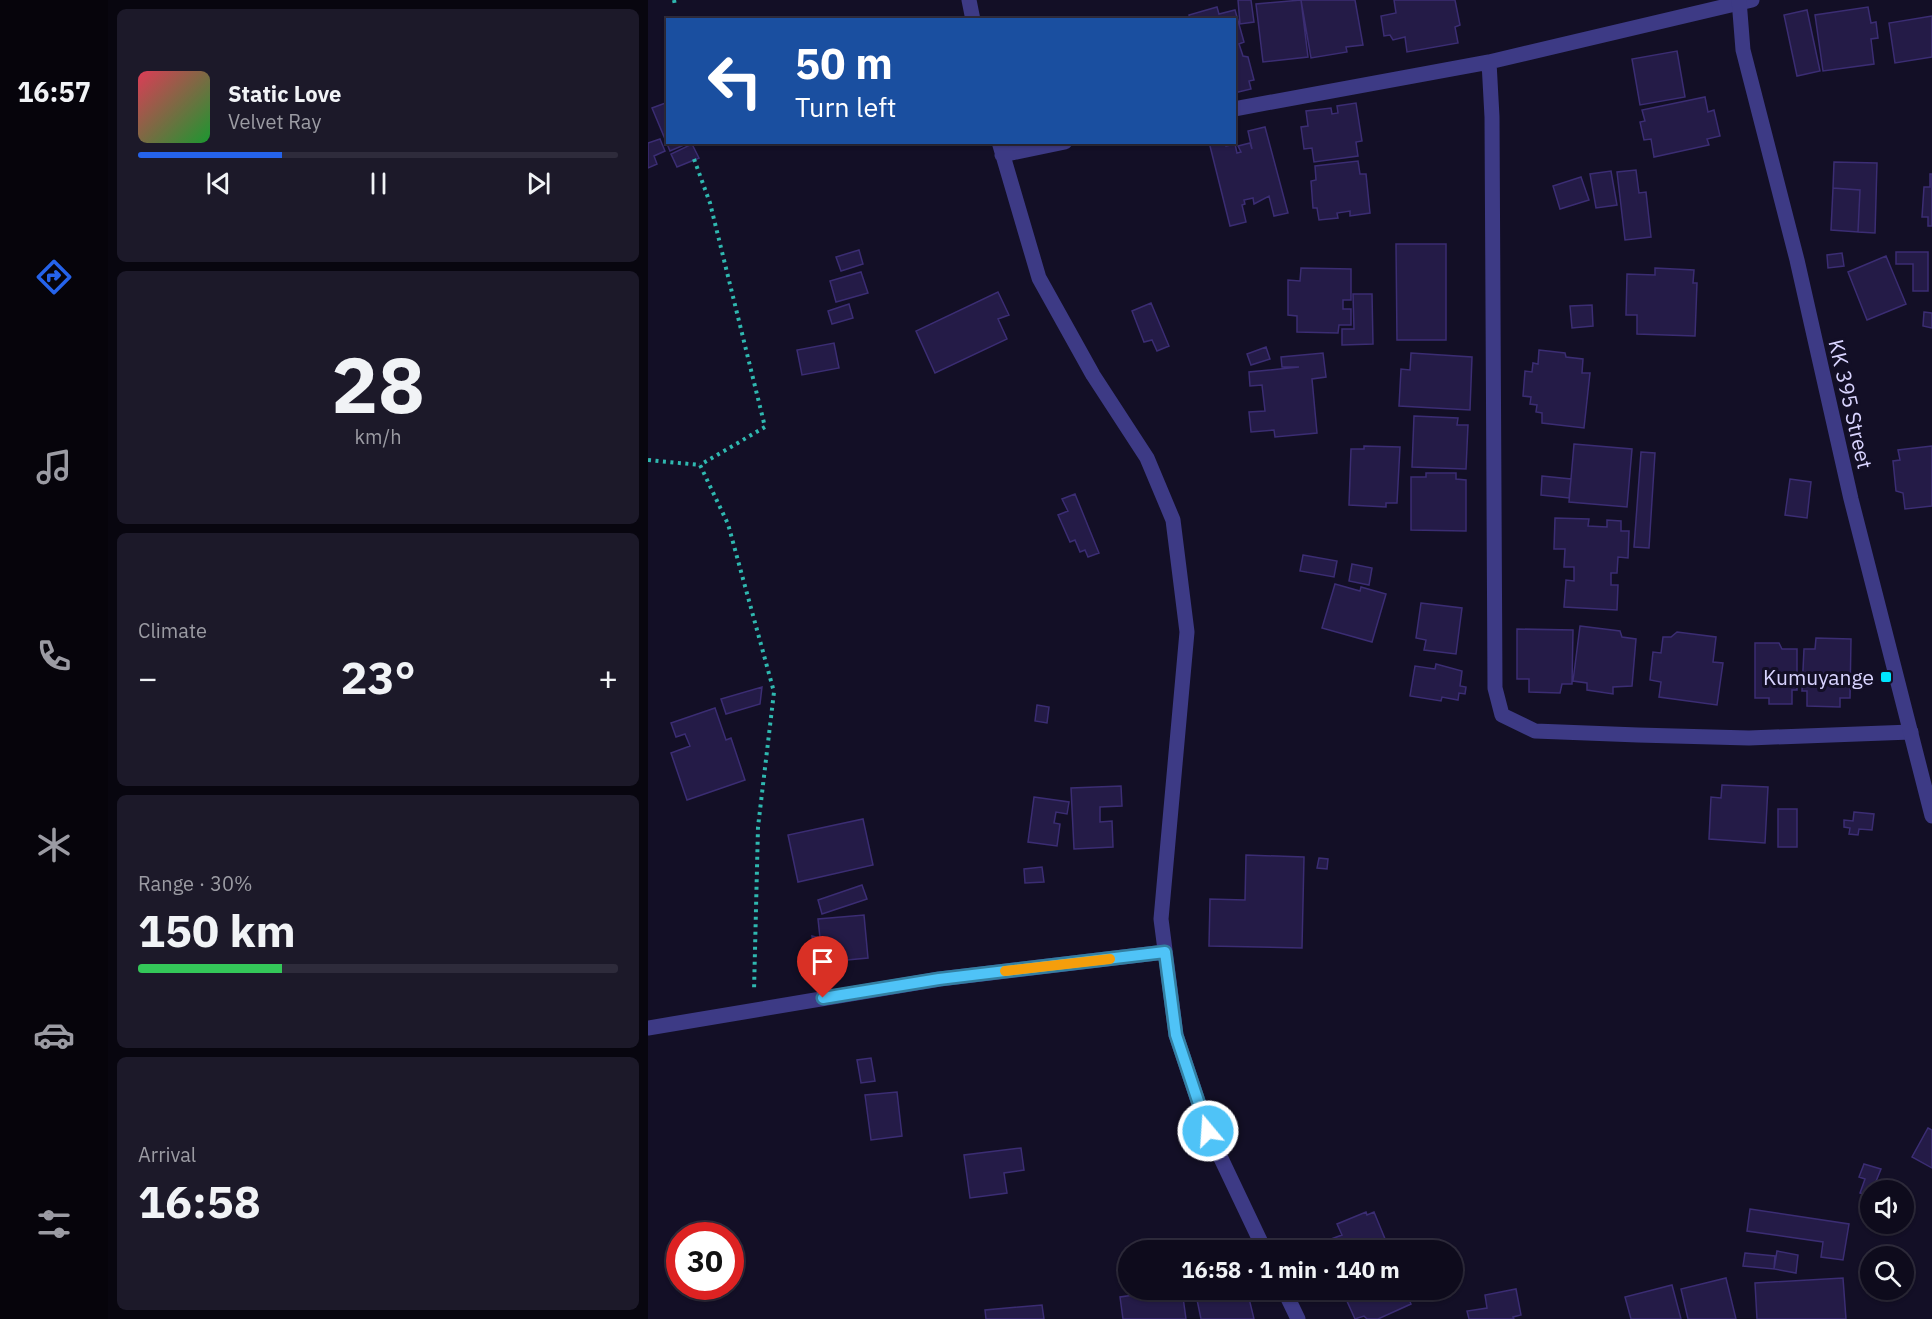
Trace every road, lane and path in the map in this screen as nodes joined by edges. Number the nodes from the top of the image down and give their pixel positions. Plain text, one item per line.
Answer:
1 (969, 0) edge
2 (1744, 1) edge
3 (973, 18) edge
4 (1489, 62) junction
5 (1236, 109) edge
6 (1046, 144) edge
7 (1000, 149) edge
8 (694, 159) dead end
9 (648, 460) edge
10 (700, 465) junction
11 (1911, 732) junction
12 (1932, 816) edge
13 (1165, 952) junction
14 (753, 1010) junction
15 (648, 1028) edge
16 (1260, 1240) edge
17 (1289, 1300) edge
18 (1298, 1319) edge

1 - 3 street
2 - 4 street
2 - 11 street, KK 395 Street
4 - 5 street
4 - 11 street
6 - 7 street
7 - 13 street
8 - 10 path
9 - 10 path
10 - 14 path
11 - 12 street, KK 395 Street
13 - 14 street
13 - 16 street
14 - 15 street
17 - 18 street

